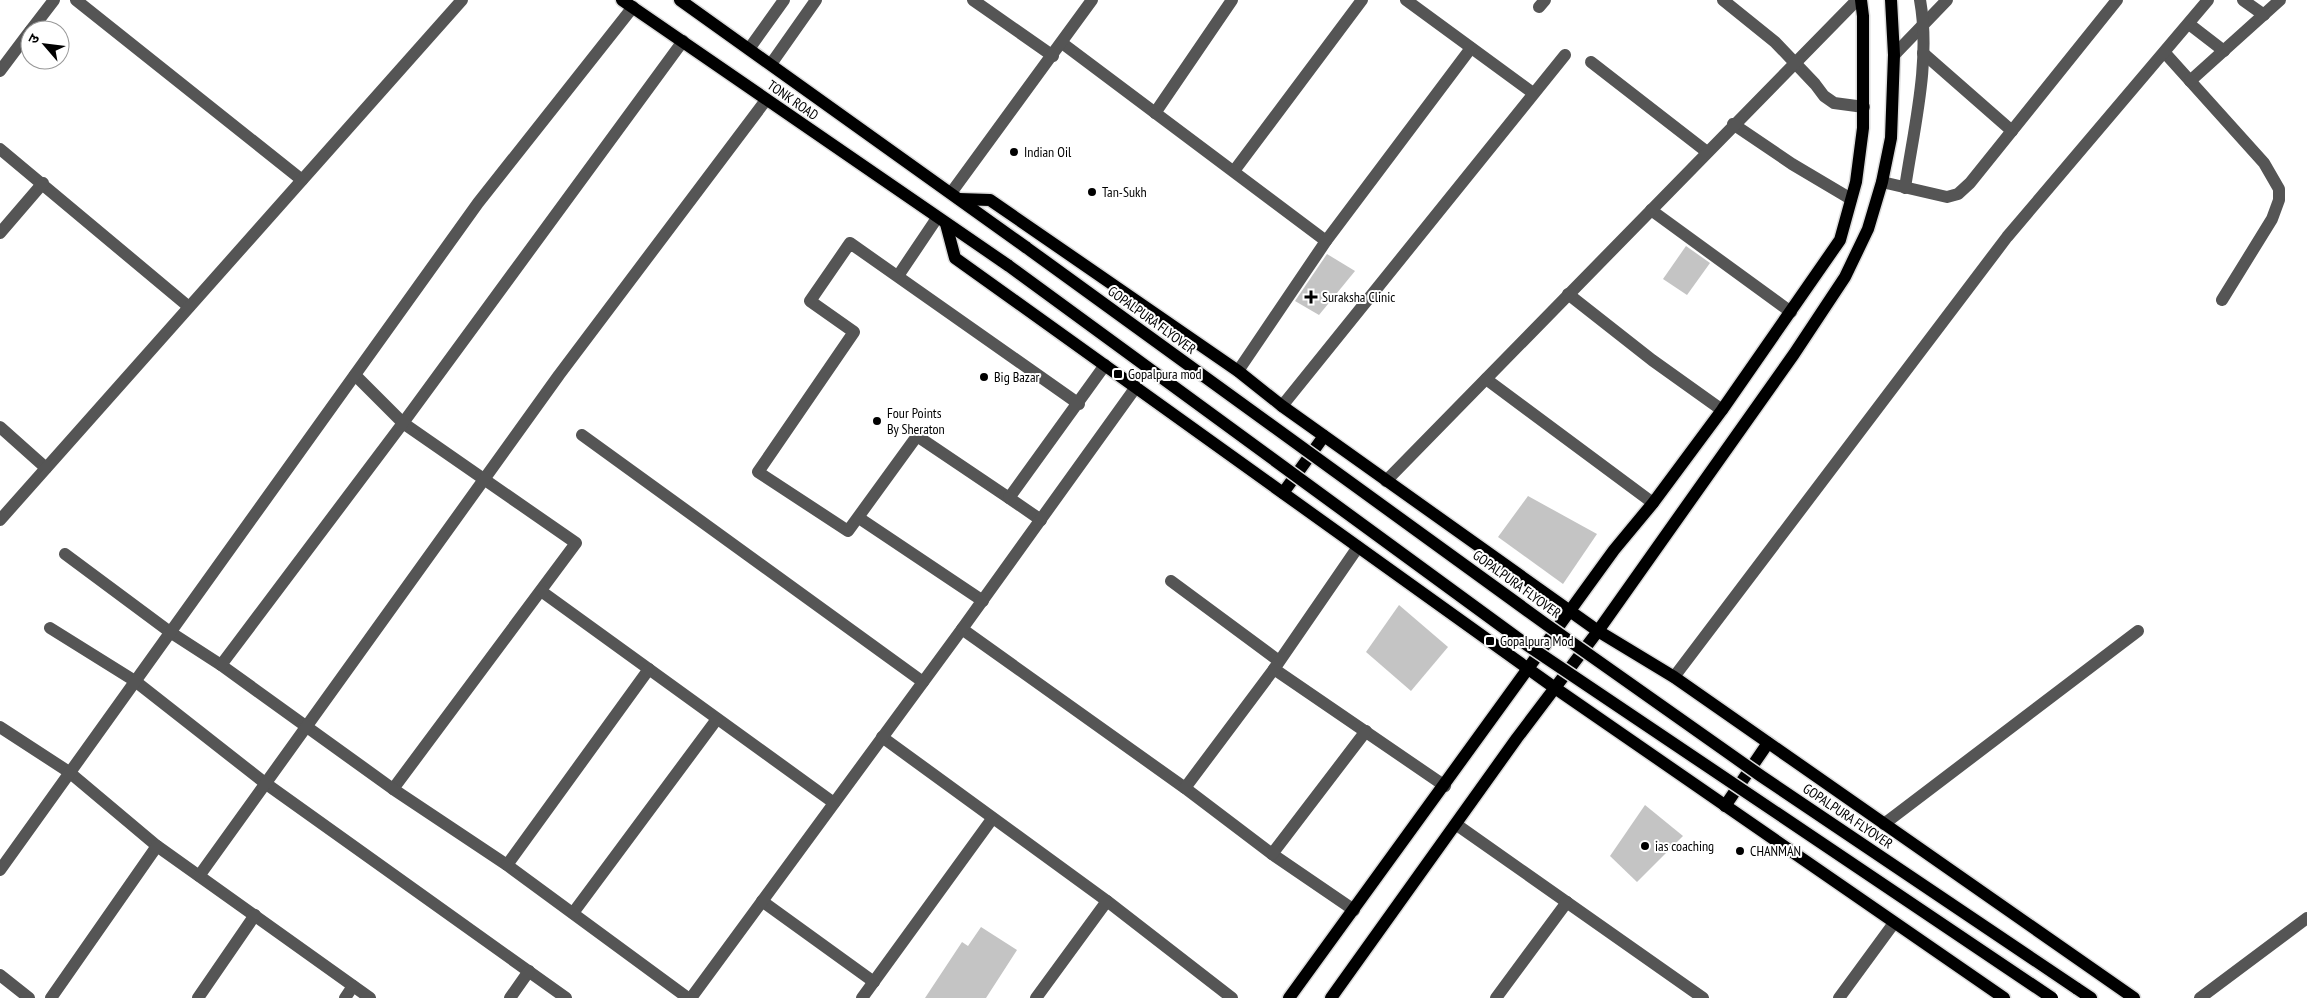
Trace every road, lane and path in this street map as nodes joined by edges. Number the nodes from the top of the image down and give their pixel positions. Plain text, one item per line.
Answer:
1 (54, 0) edge
2 (76, 0) edge
3 (462, 0) edge
4 (680, 0) edge
5 (784, 0) edge
6 (816, 0) edge
7 (973, 0) edge
8 (1092, 0) edge
9 (1232, 0) edge
10 (1362, 0) edge
11 (1406, 0) edge
12 (1723, 0) edge
13 (1859, 0) edge
14 (1891, 0) edge
15 (1920, 0) edge
16 (1947, 0) edge
17 (2118, 0) edge
18 (2208, 0) edge
19 (2243, 0) edge
20 (2280, 0) edge
21 (628, 4) edge
22 (693, 4) edge
23 (2264, 14) junction
24 (39, 20) edge
25 (1924, 23) junction
26 (2189, 24) junction
27 (683, 41) junction
28 (1062, 43) junction
29 (20, 44) edge
30 (1471, 48) junction
31 (749, 49) junction
32 (2224, 51) junction
33 (1923, 53) junction
34 (2165, 54) junction
35 (1565, 55) dead end
36 (1894, 55) junction
37 (1053, 56) junction
38 (1591, 62) dead end
39 (1796, 62) junction
40 (771, 64) junction
41 (0, 71) edge
42 (2190, 81) junction
43 (1533, 93) junction
44 (766, 100) junction
45 (1864, 107) junction
46 (1155, 113) junction
47 (1733, 124) junction
48 (2012, 131) junction
49 (0, 149) edge
50 (1707, 152) junction
51 (1234, 171) junction
52 (302, 180) junction
53 (1882, 182) junction
54 (43, 183) junction
55 (1905, 188) junction
56 (955, 196) junction
57 (1851, 199) junction
58 (1650, 210) junction
59 (941, 221) junction
60 (0, 232) edge
61 (1326, 241) junction
62 (898, 276) junction
63 (1568, 294) junction
64 (2222, 300) dead end
65 (189, 307) junction
66 (1791, 312) junction
67 (1105, 365) junction
68 (1238, 370) junction
69 (355, 375) junction
70 (1486, 379) junction
71 (1136, 387) junction
72 (1078, 404) junction
73 (1282, 406) junction
74 (1722, 410) junction
75 (403, 423) junction
76 (0, 427) edge
77 (582, 435) dead end
78 (1324, 436) junction
79 (46, 468) junction
80 (484, 480) junction
81 (1386, 480) junction
82 (1283, 493) junction
83 (1009, 498) junction
84 (1653, 503) junction
85 (0, 520) edge
86 (1041, 520) junction
87 (864, 521) junction
88 (1358, 546) junction
89 (65, 554) dead end
90 (1170, 580) dead end
91 (541, 591) junction
92 (983, 601) junction
93 (1571, 611) junction
94 (50, 628) dead end
95 (962, 629) junction
96 (1598, 631) junction
97 (2138, 631) dead end
98 (170, 632) junction
99 (221, 665) junction
100 (1276, 665) junction
101 (1528, 668) junction
102 (648, 669) junction
103 (1674, 677) junction
104 (135, 681) junction
105 (923, 682) junction
106 (1555, 688) junction
107 (717, 719) junction
108 (0, 727) edge
109 (305, 727) junction
110 (1366, 731) junction
111 (882, 737) junction
112 (1768, 743) junction
113 (69, 772) junction
114 (265, 783) junction
115 (1445, 786) junction
116 (1185, 788) junction
117 (393, 789) junction
118 (834, 803) junction
119 (1724, 806) junction
120 (992, 819) junction
121 (1884, 824) junction
122 (1457, 825) junction
123 (157, 846) junction
124 (1272, 854) junction
125 (506, 865) junction
126 (0, 870) edge
127 (198, 876) junction
128 (762, 900) junction
129 (1107, 901) junction
130 (1567, 902) junction
131 (1354, 910) junction
132 (573, 913) junction
133 (255, 916) junction
134 (2307, 918) edge
135 (1894, 923) junction
136 (529, 971) junction
137 (0, 975) edge
138 (874, 982) junction
139 (353, 986) junction
140 (29, 998) edge
141 (51, 998) edge
142 (198, 998) edge
143 (345, 998) edge
144 (370, 998) edge
145 (510, 998) edge
146 (566, 998) edge
147 (690, 998) edge
148 (862, 998) edge
149 (1036, 998) edge
150 (1232, 998) edge
151 (1289, 998) edge
152 (1331, 998) edge
153 (1496, 998) edge
154 (1703, 998) edge
155 (1839, 998) edge
156 (2004, 998) edge
157 (2052, 998) edge
158 (2091, 998) edge
159 (2134, 998) edge
160 (2200, 998) edge

1 - 24 street
2 - 52 street
3 - 52 street
4 - 22 main road, TONK ROAD
5 - 31 street
6 - 40 street
7 - 37 street
8 - 28 street
9 - 46 street
10 - 51 street
11 - 30 street
12 - 39 street
13 - 39 street
13 - 45 main road
14 - 36 main road
15 - 25 street
16 - 25 street
17 - 48 street
18 - 26 street
19 - 23 street
20 - 23 street
21 - 27 main road, TONK ROAD
21 - 69 street
22 - 31 main road, TONK ROAD
23 - 32 street
25 - 33 street
25 - 36 street
26 - 32 street
26 - 34 street
27 - 44 main road, TONK ROAD
27 - 75 street
28 - 37 street
28 - 46 street
29 - 41 street
30 - 43 street
30 - 61 street
31 - 40 main road, TONK ROAD
32 - 42 street
33 - 48 street
33 - 55 street
34 - 42 street
34 - 103 street
35 - 43 street
36 - 53 main road
37 - 56 street
38 - 50 street
39 - 45 street
39 - 47 street
40 - 56 main road, TONK ROAD
42 - 64 street
43 - 73 street
44 - 59 main road, TONK ROAD
44 - 80 street
45 - 57 main road
46 - 51 street
47 - 50 street
47 - 57 street
48 - 55 street
49 - 54 street
50 - 58 street
51 - 61 street
52 - 65 street
53 - 55 street
53 - 96 main road
54 - 60 street
54 - 65 street
56 - 68 main road
56 - 158 main road, GOPALPURA FLYOVER, bridge
57 - 66 main road
58 - 63 street
58 - 66 street
59 - 62 street
59 - 67 main road
59 - 157 main road, bridge
61 - 68 street
62 - 72 street
62 - 87 street
63 - 70 street
63 - 74 street
65 - 79 street
66 - 74 main road
67 - 71 main road
67 - 72 street
68 - 73 main road
69 - 75 street
69 - 98 street
70 - 81 street
70 - 84 street
71 - 82 main road
71 - 86 street
72 - 83 street
73 - 78 main road
74 - 84 main road
75 - 80 street
75 - 99 street
76 - 79 street
77 - 105 street
78 - 81 main road
78 - 82 main road
79 - 85 street
80 - 91 street
80 - 109 street
81 - 93 main road
82 - 88 main road
83 - 86 street
83 - 87 street
84 - 93 main road
86 - 92 street
87 - 92 street
88 - 100 street
88 - 101 main road
89 - 98 street
90 - 100 street
91 - 102 street
91 - 117 street
92 - 95 street
93 - 96 main road
93 - 101 main road
94 - 104 street
95 - 105 street
95 - 116 street
96 - 103 main road
96 - 106 main road
97 - 121 street
98 - 99 street
98 - 104 street
99 - 109 street
100 - 110 street
100 - 116 street
101 - 106 main road
101 - 115 main road
102 - 107 street
102 - 125 street
103 - 112 main road
104 - 113 street
104 - 114 street
105 - 111 street
106 - 119 main road
106 - 122 main road
107 - 118 street
107 - 132 street
108 - 113 street
109 - 114 street
109 - 117 street
110 - 115 street
110 - 124 street
111 - 118 street
111 - 120 street
112 - 119 main road
112 - 121 main road
113 - 123 street
113 - 126 street
114 - 127 street
114 - 136 street
115 - 131 main road
116 - 124 street
117 - 125 street
118 - 128 street
119 - 135 main road
120 - 129 street
120 - 138 street
121 - 159 main road
122 - 130 street
122 - 152 main road
123 - 127 street
123 - 141 street
124 - 131 street
125 - 132 street
127 - 133 street
128 - 138 street
128 - 147 street
129 - 149 street
129 - 150 street
130 - 153 street
130 - 154 street
131 - 151 main road
132 - 147 street
133 - 139 street
133 - 142 street
134 - 160 street
135 - 155 street
135 - 156 main road
136 - 145 street
136 - 146 street
137 - 140 street
138 - 148 street
139 - 143 street
139 - 144 street

